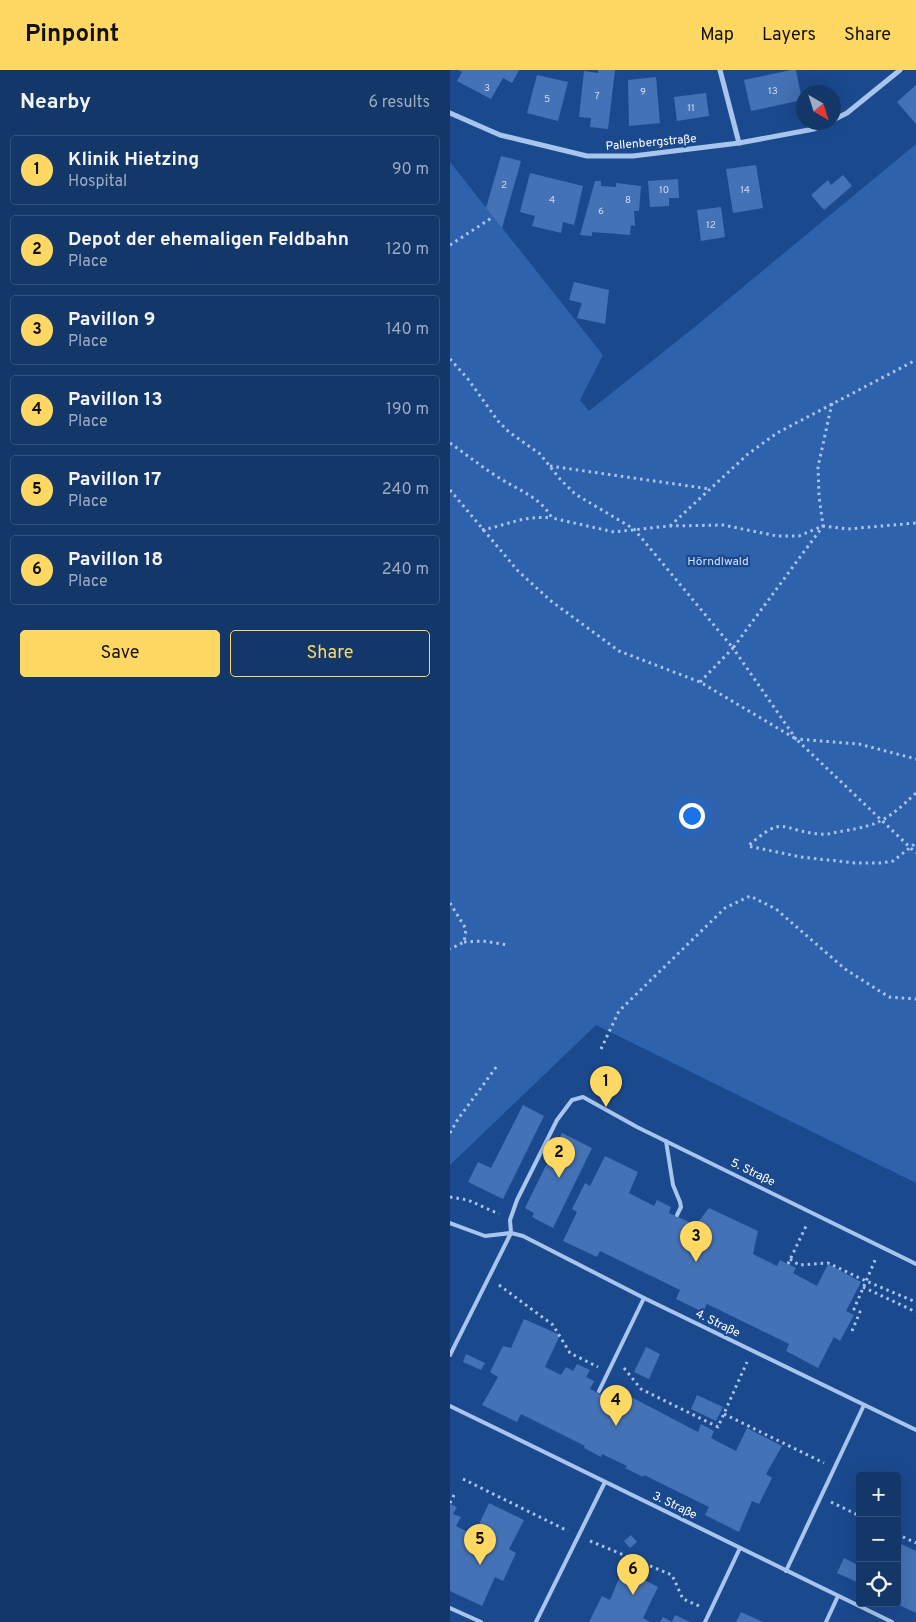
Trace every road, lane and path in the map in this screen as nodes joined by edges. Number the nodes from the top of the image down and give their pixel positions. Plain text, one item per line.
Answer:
1 (720, 70) edge
2 (900, 70) edge
3 (450, 113) edge
4 (841, 116) edge
5 (809, 130) edge
6 (739, 143) junction
7 (493, 218) dead end
8 (450, 245) edge
9 (450, 360) edge
10 (916, 360) edge
11 (832, 403) junction
12 (450, 443) edge
13 (550, 466) junction
14 (710, 489) junction
15 (450, 490) edge
16 (552, 518) junction
17 (916, 522) edge
18 (669, 526) junction
19 (823, 526) junction
20 (482, 530) junction
21 (634, 530) junction
22 (733, 648) junction
23 (700, 682) junction
24 (796, 739) junction
25 (916, 759) edge
26 (916, 793) edge
27 (881, 822) junction
28 (916, 843) edge
29 (910, 847) junction
30 (916, 853) edge
31 (450, 903) edge
32 (464, 942) junction
33 (508, 945) dead end
34 (450, 949) edge
35 (916, 999) edge
36 (601, 1049) dead end
37 (497, 1066) dead end
38 (450, 1133) edge
39 (666, 1141) junction
40 (812, 1212) junction
41 (677, 1215) dead end
42 (450, 1223) edge
43 (511, 1233) junction
44 (790, 1259) junction
45 (876, 1259) dead end
46 (788, 1264) dead end
47 (916, 1264) edge
48 (489, 1277) junction
49 (866, 1281) junction
50 (863, 1287) junction
51 (644, 1298) junction
52 (916, 1302) edge
53 (916, 1312) edge
54 (852, 1331) dead end
55 (752, 1351) junction
56 (450, 1355) edge
57 (615, 1359) junction
58 (609, 1372) junction
59 (599, 1391) dead end
60 (864, 1405) junction
61 (450, 1406) edge
62 (724, 1414) junction
63 (916, 1430) edge
64 (834, 1468) junction
65 (605, 1482) junction
66 (454, 1495) dead end
67 (821, 1497) junction
68 (450, 1503) edge
69 (856, 1514) edge
70 (901, 1536) edge
71 (916, 1543) edge
72 (740, 1548) junction
73 (786, 1571) junction
74 (838, 1596) junction
75 (450, 1608) edge
76 (481, 1622) edge
77 (536, 1622) edge
78 (705, 1622) edge
79 (826, 1622) edge
80 (892, 1622) edge

1 - 6 street
2 - 4 street
3 - 6 street, Pallenbergstraße
5 - 6 street, Pallenbergstraße
7 - 8 path
9 - 13 path
10 - 11 path
11 - 14 path
11 - 19 path
12 - 16 path
13 - 14 path
13 - 21 path
14 - 18 path
15 - 20 path
16 - 20 path
16 - 21 path
17 - 19 path
18 - 19 path
18 - 21 path
19 - 22 path
20 - 23 path
21 - 22 path
22 - 23 path
22 - 24 path
23 - 24 path
24 - 25 path
24 - 27 path
26 - 27 path
27 - 29 path
27 - 29 path
28 - 29 path
29 - 30 path
31 - 32 path
32 - 33 path
32 - 34 path
35 - 36 path
37 - 38 path
39 - 40 lane, 5. Straße
39 - 41 lane
39 - 43 lane, 5. Straße
40 - 44 path
40 - 47 lane, 5. Straße
42 - 43 lane
43 - 48 lane
43 - 51 lane, 4. Straße
44 - 46 path
44 - 49 path
45 - 49 path
48 - 56 lane
48 - 58 path
49 - 50 path
49 - 52 path
50 - 53 path
50 - 54 path
51 - 55 lane, 4. Straße
51 - 57 lane
55 - 60 lane, 4. Straße
55 - 62 path
57 - 58 lane
57 - 62 path
58 - 59 lane
60 - 63 lane, 4. Straße
60 - 64 lane
61 - 65 lane, 3. Straße
62 - 64 path
64 - 67 lane
65 - 72 lane, 3. Straße
65 - 77 lane
66 - 68 path
67 - 69 path
67 - 73 lane
70 - 71 path
72 - 73 lane, 3. Straße
72 - 78 lane
73 - 74 lane, 3. Straße
74 - 79 lane
74 - 80 lane, 3. Straße
75 - 76 lane

